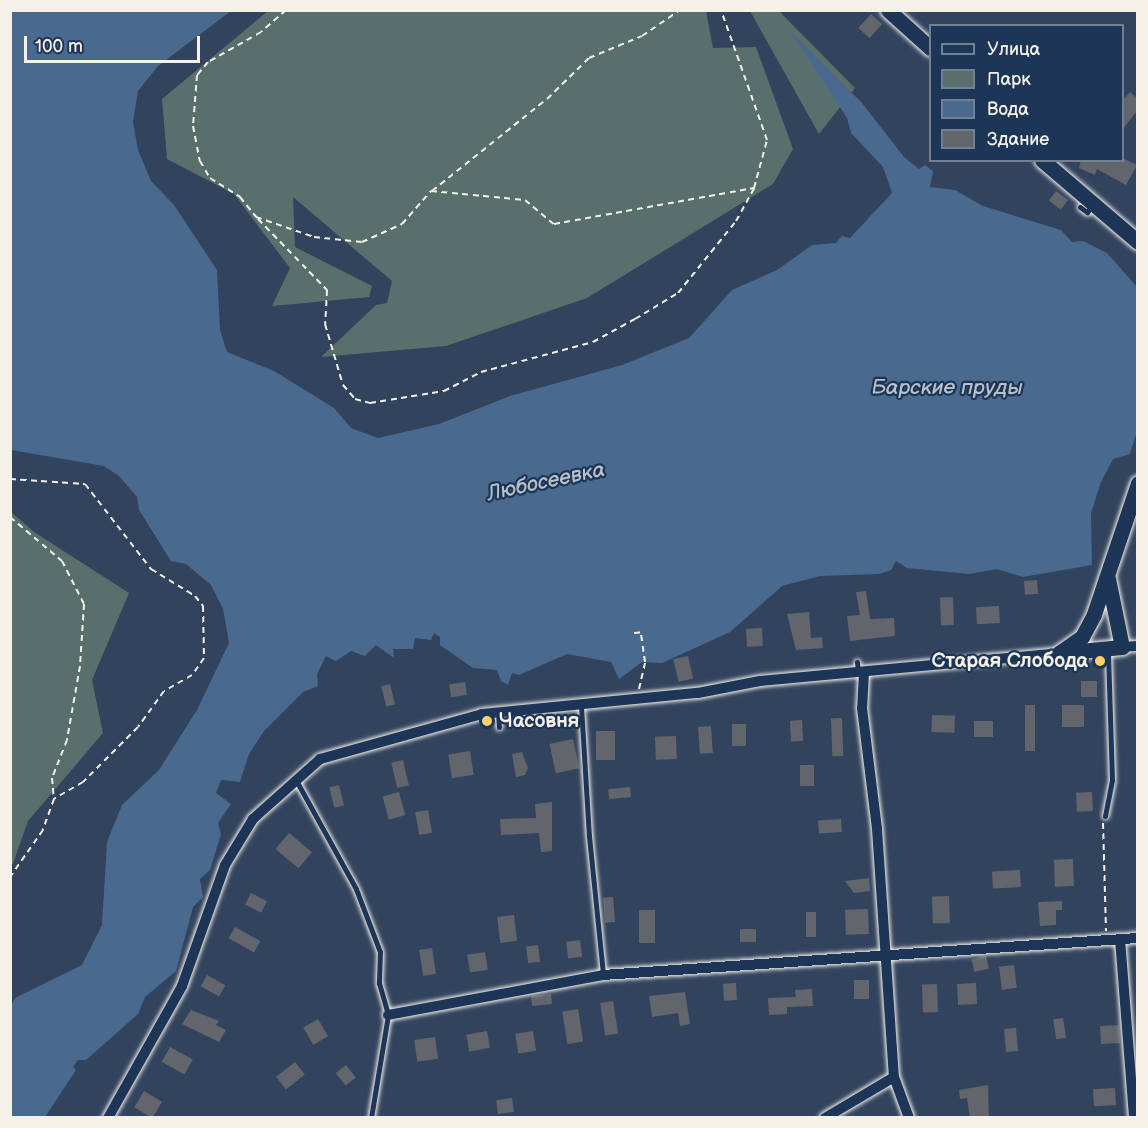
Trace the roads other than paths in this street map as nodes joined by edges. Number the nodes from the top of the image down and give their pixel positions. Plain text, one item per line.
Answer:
1 (888, 10) edge
2 (929, 47) edge
3 (1044, 162) edge
4 (1137, 242) edge
5 (1137, 483) edge
6 (1108, 578) junction
7 (1082, 637) junction
8 (1122, 647) edge
9 (1091, 650) junction
10 (1137, 651) edge
11 (1059, 653) junction
12 (860, 669) junction
13 (581, 706) junction
14 (498, 712) junction
15 (499, 726) dead end
16 (297, 782) junction
17 (1105, 816) road end
18 (1137, 938) edge
19 (1120, 939) junction
20 (886, 954) junction
21 (603, 975) junction
22 (388, 1015) junction
23 (894, 1077) junction
24 (108, 1118) edge
25 (371, 1118) edge
26 (825, 1118) edge
27 (909, 1118) edge
28 (1134, 1118) edge

1 - 2 street
3 - 4 street
5 - 6 street
6 - 7 street
6 - 8 street
7 - 9 street
7 - 11 street
8 - 9 street
8 - 10 lane
8 - 17 lane
9 - 11 street
11 - 12 street
12 - 13 street
12 - 20 street
13 - 14 street
13 - 21 lane
14 - 15 lane
14 - 16 street
16 - 22 lane
16 - 24 street
18 - 19 street
19 - 20 street
19 - 28 street
20 - 21 street
20 - 23 street
21 - 22 street
22 - 25 lane
23 - 26 street
23 - 27 street

